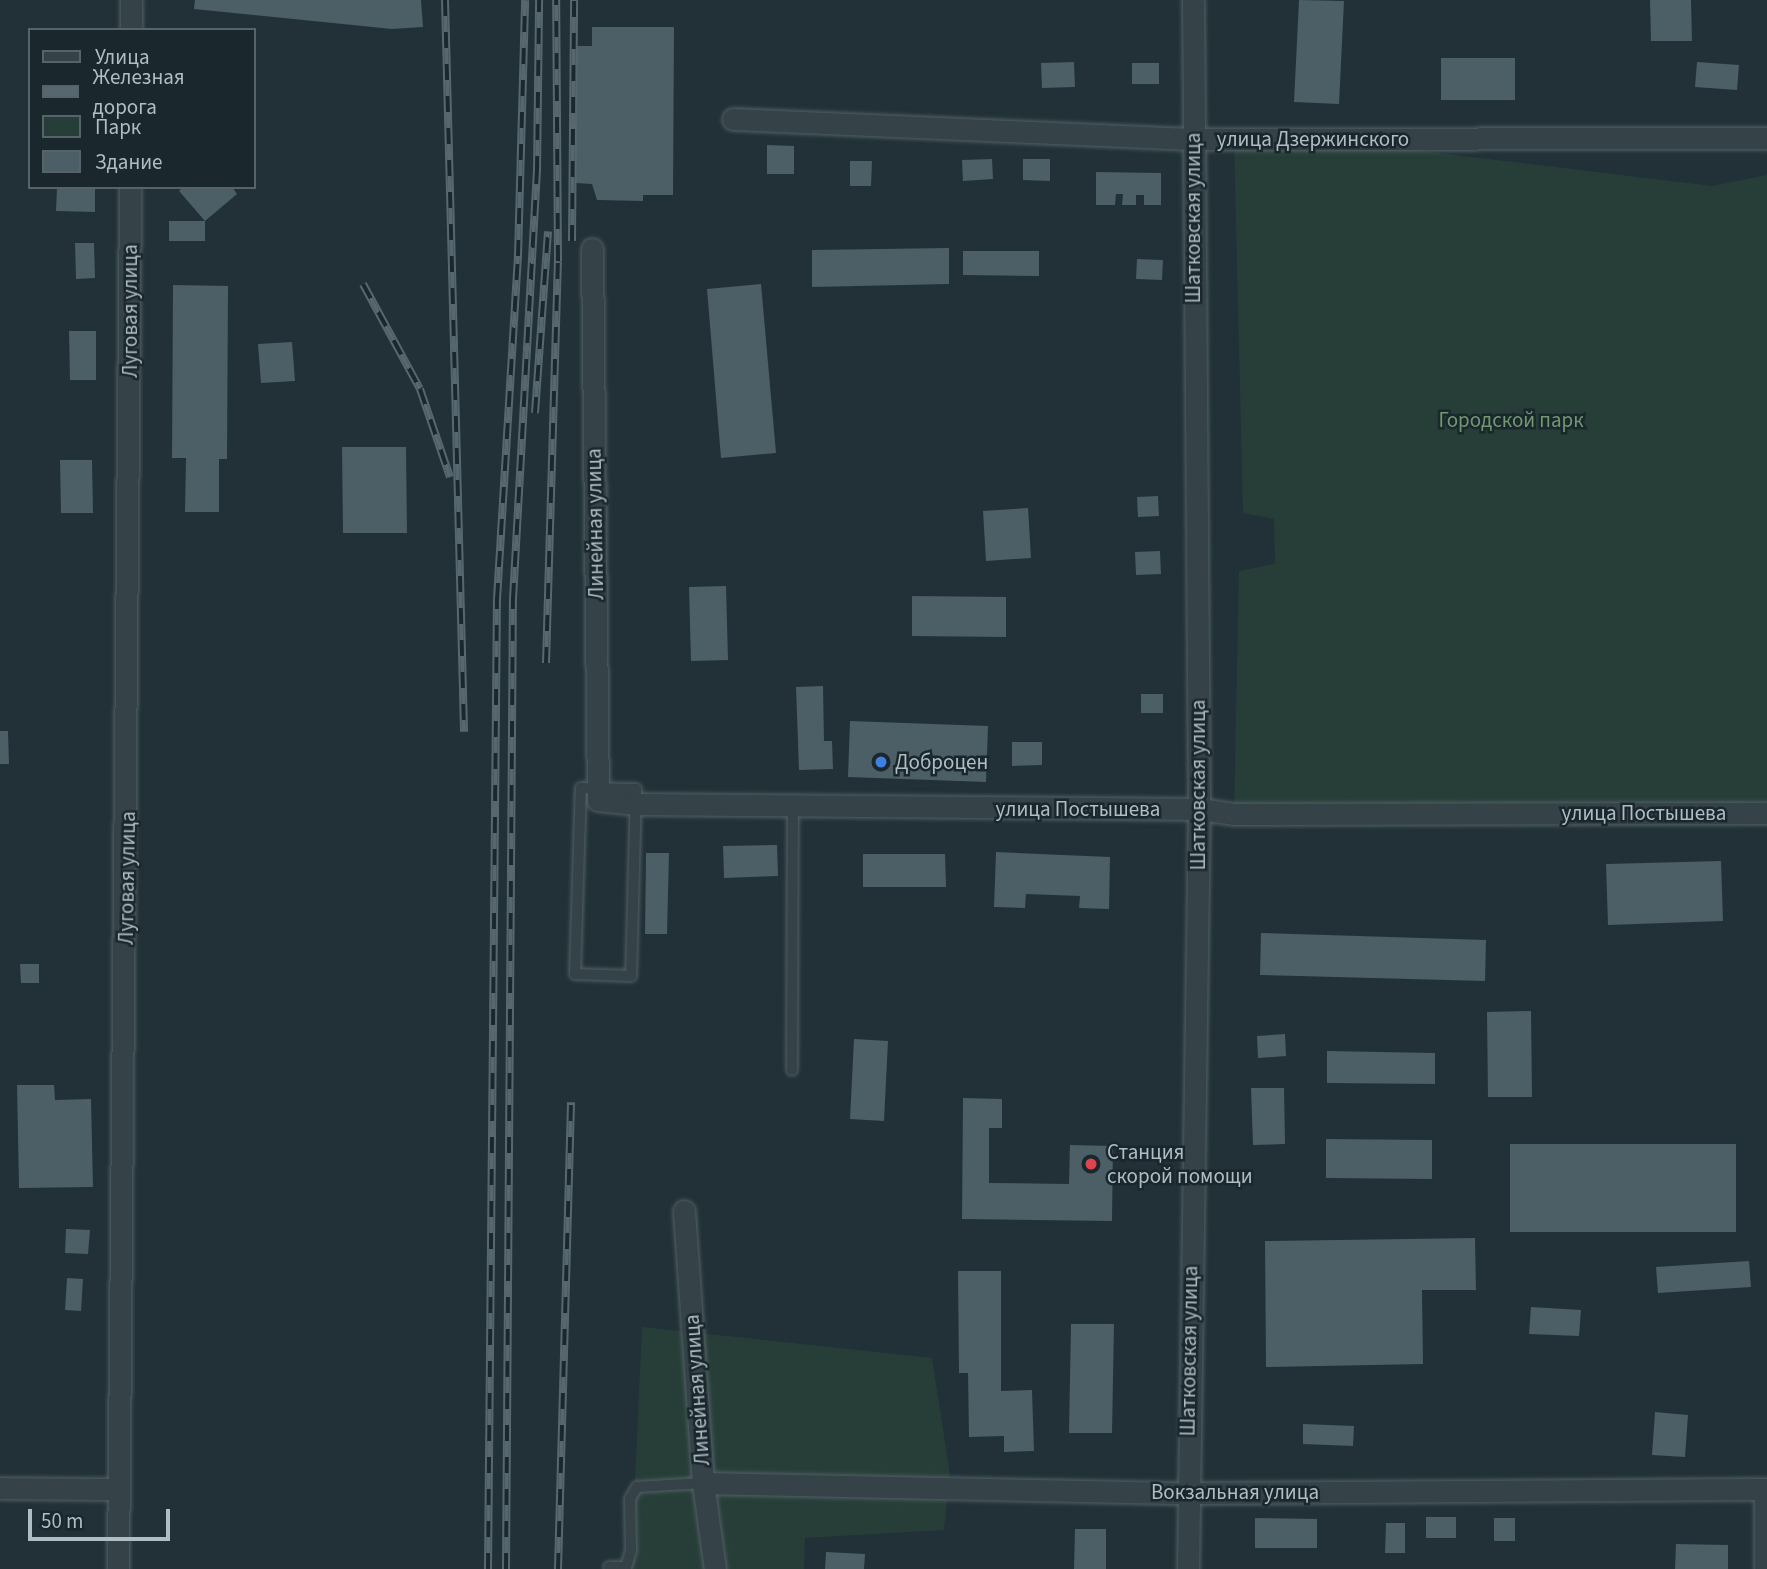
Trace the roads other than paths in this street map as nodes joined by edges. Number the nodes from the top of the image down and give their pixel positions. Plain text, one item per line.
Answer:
1 (131, 0) edge
2 (1193, 0) edge
3 (131, 28) edge
4 (733, 119) dead end
5 (1767, 138) edge
6 (1192, 139) junction
7 (130, 189) edge
8 (592, 249) dead end
9 (598, 794) junction
10 (636, 804) junction
11 (793, 807) junction
12 (1199, 809) junction
13 (1767, 813) edge
14 (792, 1070) dead end
15 (684, 1211) dead end
16 (703, 1483) junction
17 (0, 1488) edge
18 (119, 1489) junction
19 (1766, 1489) edge
20 (1187, 1493) junction
21 (609, 1567) dead end
22 (118, 1569) edge
23 (715, 1569) edge
24 (1188, 1569) edge
25 (1765, 1569) edge

1 - 3 street
2 - 6 street, Шатковская улица
4 - 6 street, улица Дзержинского
5 - 6 street, улица Дзержинского
6 - 12 street, Шатковская улица
7 - 18 street, Луговая улица
8 - 9 street, Линейная улица
9 - 10 street, улица Постышева
9 - 10 lane
10 - 11 street, улица Постышева
11 - 12 street, улица Постышева
11 - 14 lane
12 - 13 street, улица Постышева
12 - 20 street, Шатковская улица
15 - 16 street, Линейная улица
16 - 20 street, Вокзальная улица
16 - 21 lane
16 - 23 street, Линейная улица
17 - 18 street
18 - 22 street, Луговая улица
19 - 20 street, Вокзальная улица
19 - 25 street
20 - 24 street, Шатковская улица

